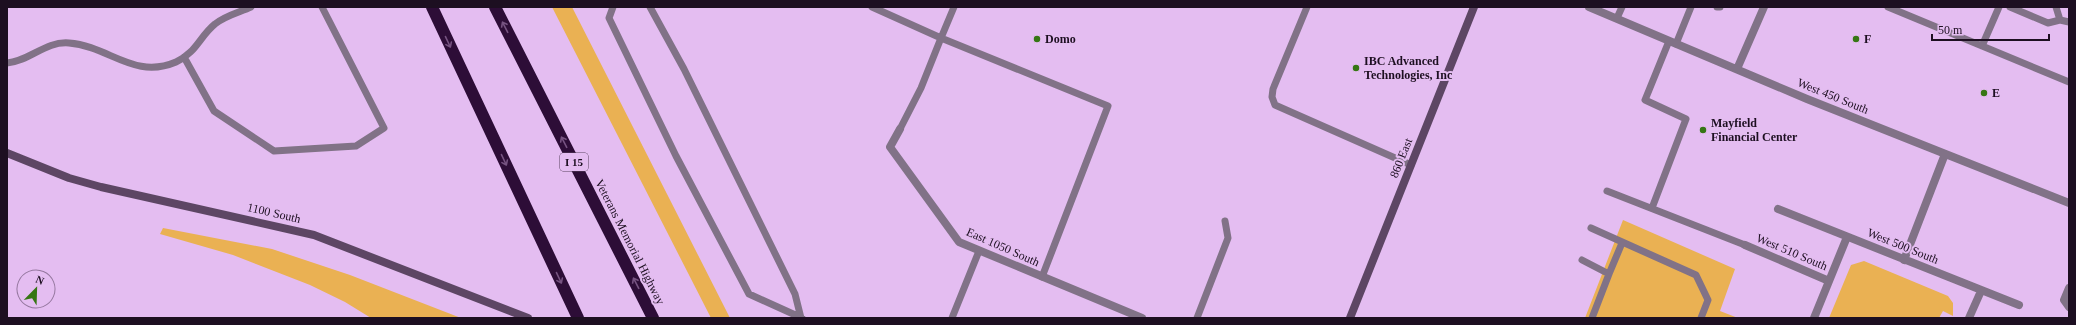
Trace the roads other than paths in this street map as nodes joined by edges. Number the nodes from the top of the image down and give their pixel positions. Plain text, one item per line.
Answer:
1 (251, 7) edge
2 (322, 7) edge
3 (432, 7) edge
4 (495, 7) edge
5 (614, 7) edge
6 (650, 7) edge
7 (872, 7) edge
8 (954, 7) edge
9 (1307, 7) edge
10 (1474, 7) edge
11 (1589, 7) edge
12 (1622, 7) edge
13 (1691, 7) edge
14 (1717, 7) edge
15 (1720, 7) edge
16 (1764, 7) edge
17 (1888, 7) edge
18 (1998, 7) edge
19 (2010, 7) edge
20 (2056, 7) edge
21 (1617, 18) junction
22 (2060, 20) junction
23 (2069, 22) edge
24 (941, 38) junction
25 (1673, 42) junction
26 (1982, 46) junction
27 (184, 57) junction
28 (7, 63) edge
29 (1737, 69) junction
30 (2069, 82) edge
31 (900, 129) joint
32 (7, 154) edge
33 (1945, 154) junction
34 (1411, 165) junction
35 (1607, 191) dead end
36 (2069, 203) edge
37 (1652, 208) junction
38 (1778, 209) dead end
39 (1225, 222) dead end
40 (1591, 228) dead end
41 (1847, 237) junction
42 (1622, 243) junction
43 (1745, 245) joint
44 (979, 251) junction
45 (1582, 260) dead end
46 (1904, 260) junction
47 (1609, 274) junction
48 (1042, 277) junction
49 (1829, 281) junction
50 (2069, 288) edge
51 (1981, 291) junction
52 (2019, 305) dead end
53 (2069, 307) edge
54 (528, 318) edge
55 (578, 318) edge
56 (654, 318) edge
57 (802, 318) edge
58 (952, 318) edge
59 (1142, 318) edge
60 (1197, 318) edge
61 (1350, 318) edge
62 (1592, 318) edge
63 (1701, 318) edge
64 (1814, 318) edge
65 (1969, 318) edge

1 - 27 lane
2 - 27 lane
3 -> 55 highway
56 -> 4 highway, Veterans Memorial Highway / I 15
5 - 57 lane
6 - 57 lane
7 - 24 lane
8 - 24 lane
9 - 34 lane
10 - 34 street, 860 East
11 - 21 street, West 450 South
12 - 21 lane
13 - 25 lane
14 - 15 lane
16 - 29 street
17 - 26 lane
18 - 26 lane
19 - 22 lane
20 - 22 lane
21 - 25 street, West 450 South
22 - 23 lane
24 - 31 lane
24 - 48 lane
25 - 29 street, West 450 South
25 - 37 lane
26 - 30 lane
27 - 28 lane
29 - 33 street, West 450 South
31 - 44 street, East 1050 South
32 - 54 street, 1100 South
33 - 36 street, West 450 South
33 - 46 street
34 - 61 street, 860 East
35 - 37 lane
37 - 43 lane
38 - 41 street, West 500 South
39 - 60 lane
40 - 42 lane
41 - 46 street, West 500 South
41 - 49 street
42 - 47 lane
42 - 63 lane
43 - 49 street, West 510 South
44 - 48 street, East 1050 South
44 - 58 lane
45 - 47 lane
46 - 51 street, West 500 South
47 - 62 lane
48 - 59 street, East 1050 South
49 - 64 street
50 - 53 street
51 - 52 street, West 500 South
51 - 65 street

